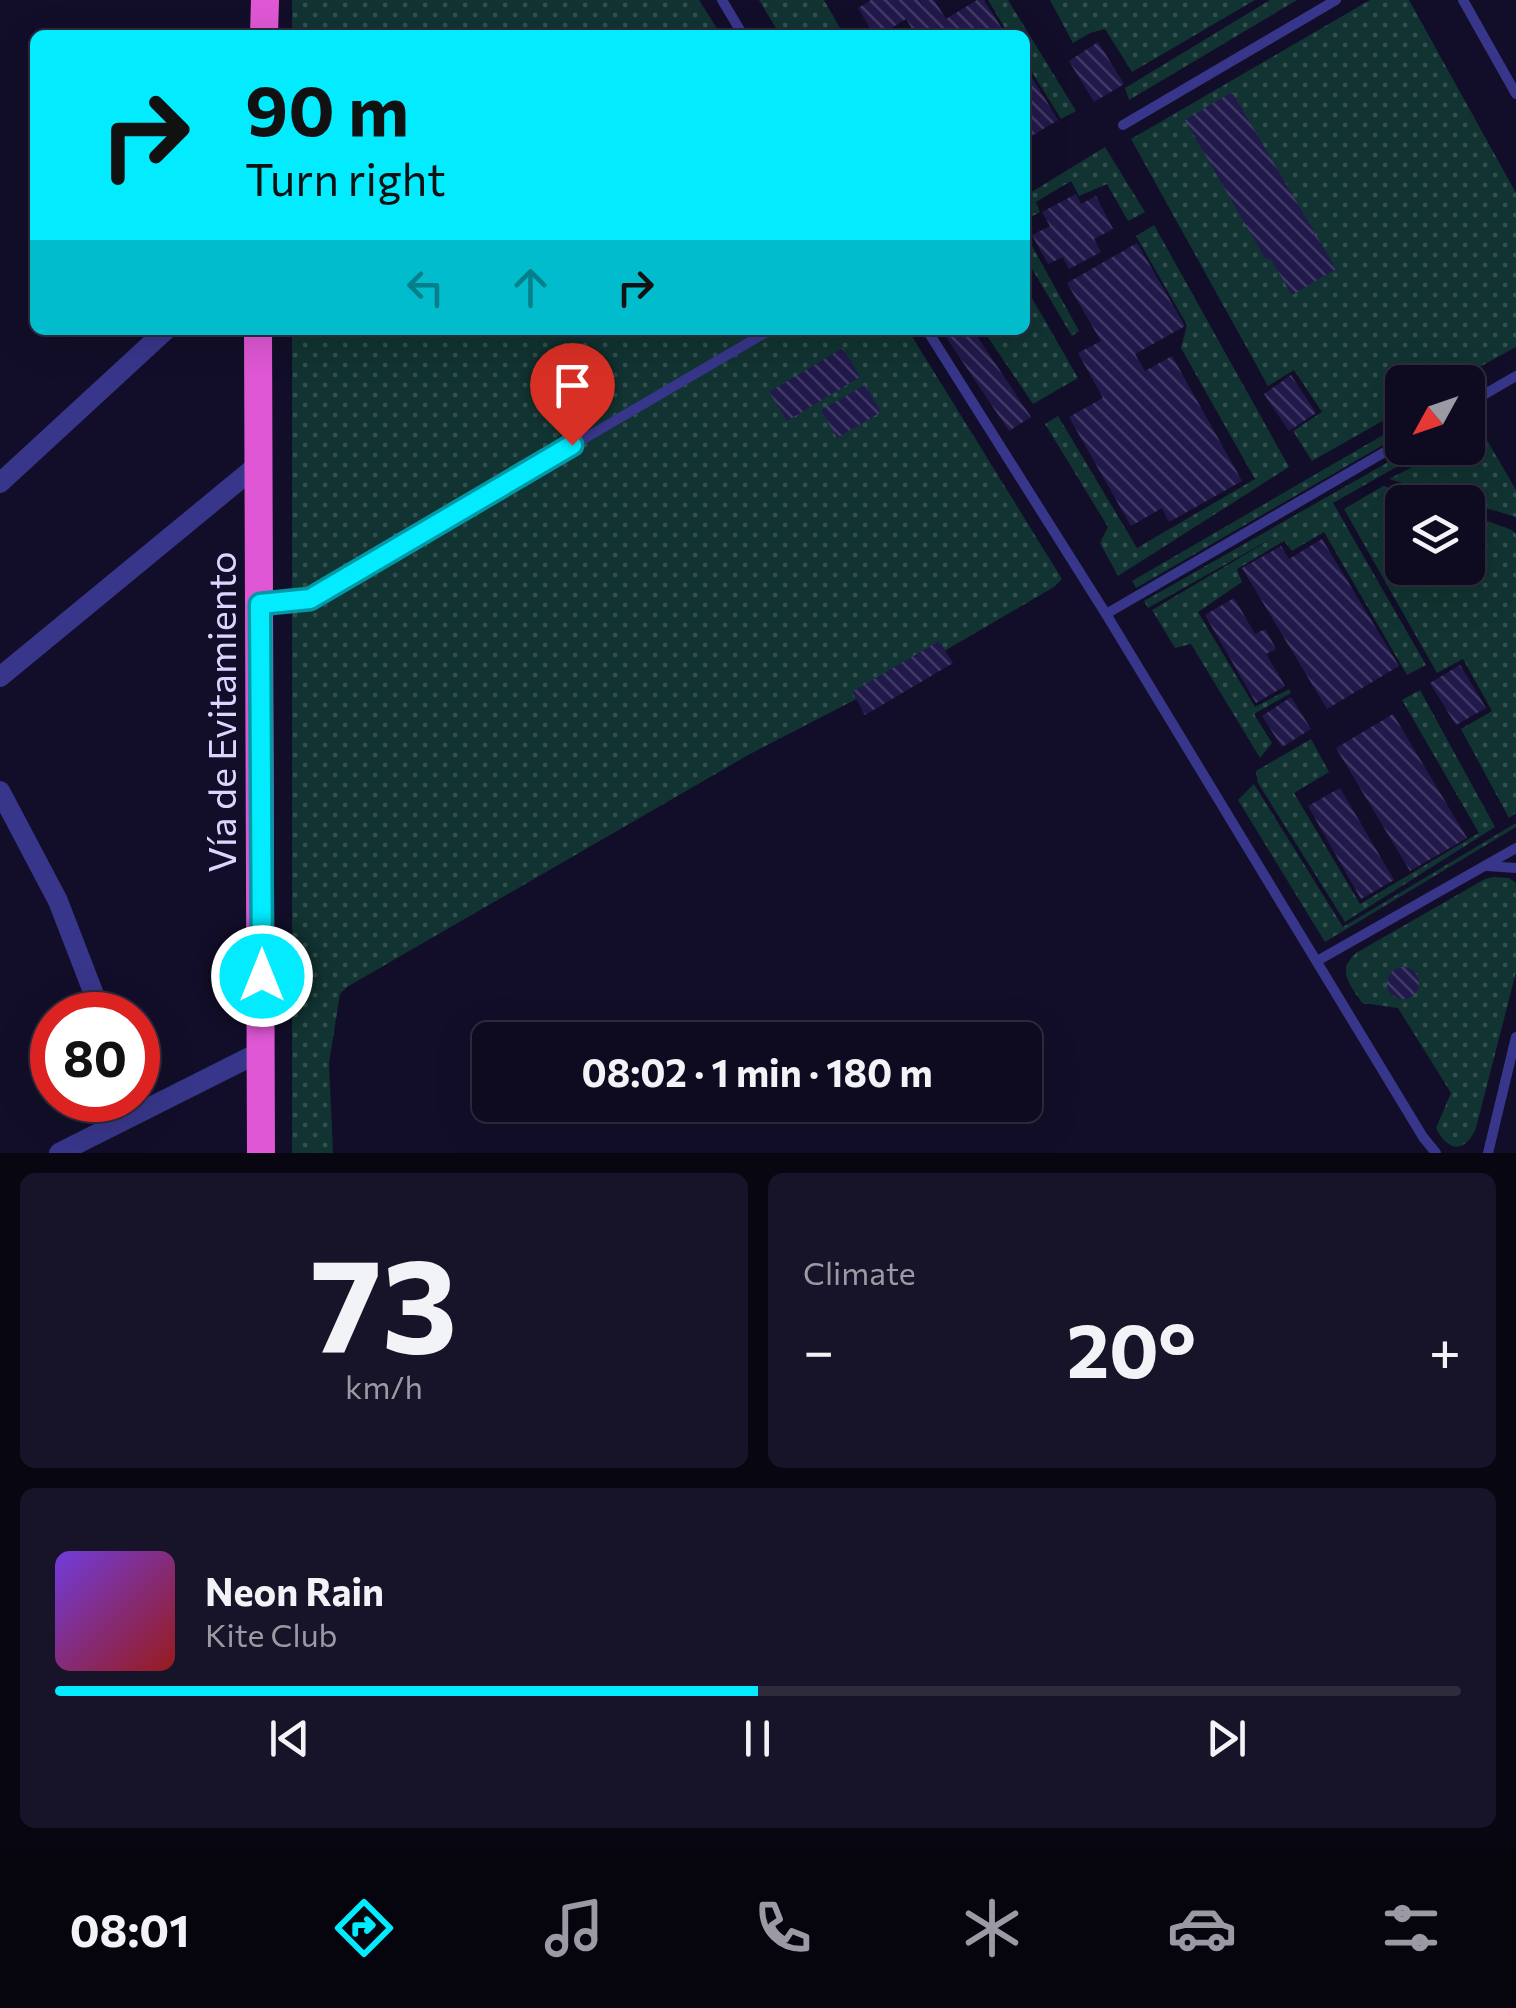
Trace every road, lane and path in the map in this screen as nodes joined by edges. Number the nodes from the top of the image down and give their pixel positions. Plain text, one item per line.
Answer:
1 (265, 0) edge
2 (722, 0) edge
3 (1336, 0) edge
4 (1464, 0) edge
5 (264, 30) edge
6 (741, 30) edge
7 (1516, 94) edge
8 (1123, 125) dead end
9 (161, 335) edge
10 (258, 335) edge
11 (761, 335) edge
12 (930, 335) edge
13 (1516, 376) edge
14 (1485, 394) edge
15 (1385, 452) edge
16 (260, 464) junction
17 (0, 483) edge
18 (260, 604) junction
19 (1106, 614) junction
20 (0, 677) edge
21 (0, 791) edge
22 (1516, 848) edge
23 (1481, 866) junction
24 (1516, 868) edge
25 (1318, 960) junction
26 (93, 992) edge
27 (1516, 1037) edge
28 (262, 1051) junction
29 (160, 1096) edge
30 (110, 1122) edge
31 (59, 1153) edge
32 (261, 1153) edge
33 (1436, 1153) edge
34 (1488, 1153) edge

1 - 5 highway
2 - 6 lane
3 - 8 lane
4 - 7 lane
9 - 17 street
10 - 16 highway, Vía de Evitamiento
11 - 18 lane
12 - 19 lane
13 - 14 lane
15 - 19 lane
16 - 18 highway, Vía de Evitamiento
16 - 20 street
18 - 28 highway, Vía de Evitamiento
19 - 25 lane
21 - 26 street
22 - 23 lane
23 - 24 lane
23 - 25 lane
25 - 33 lane
27 - 34 lane
28 - 29 street
28 - 32 highway, Vía de Evitamiento
30 - 31 street

